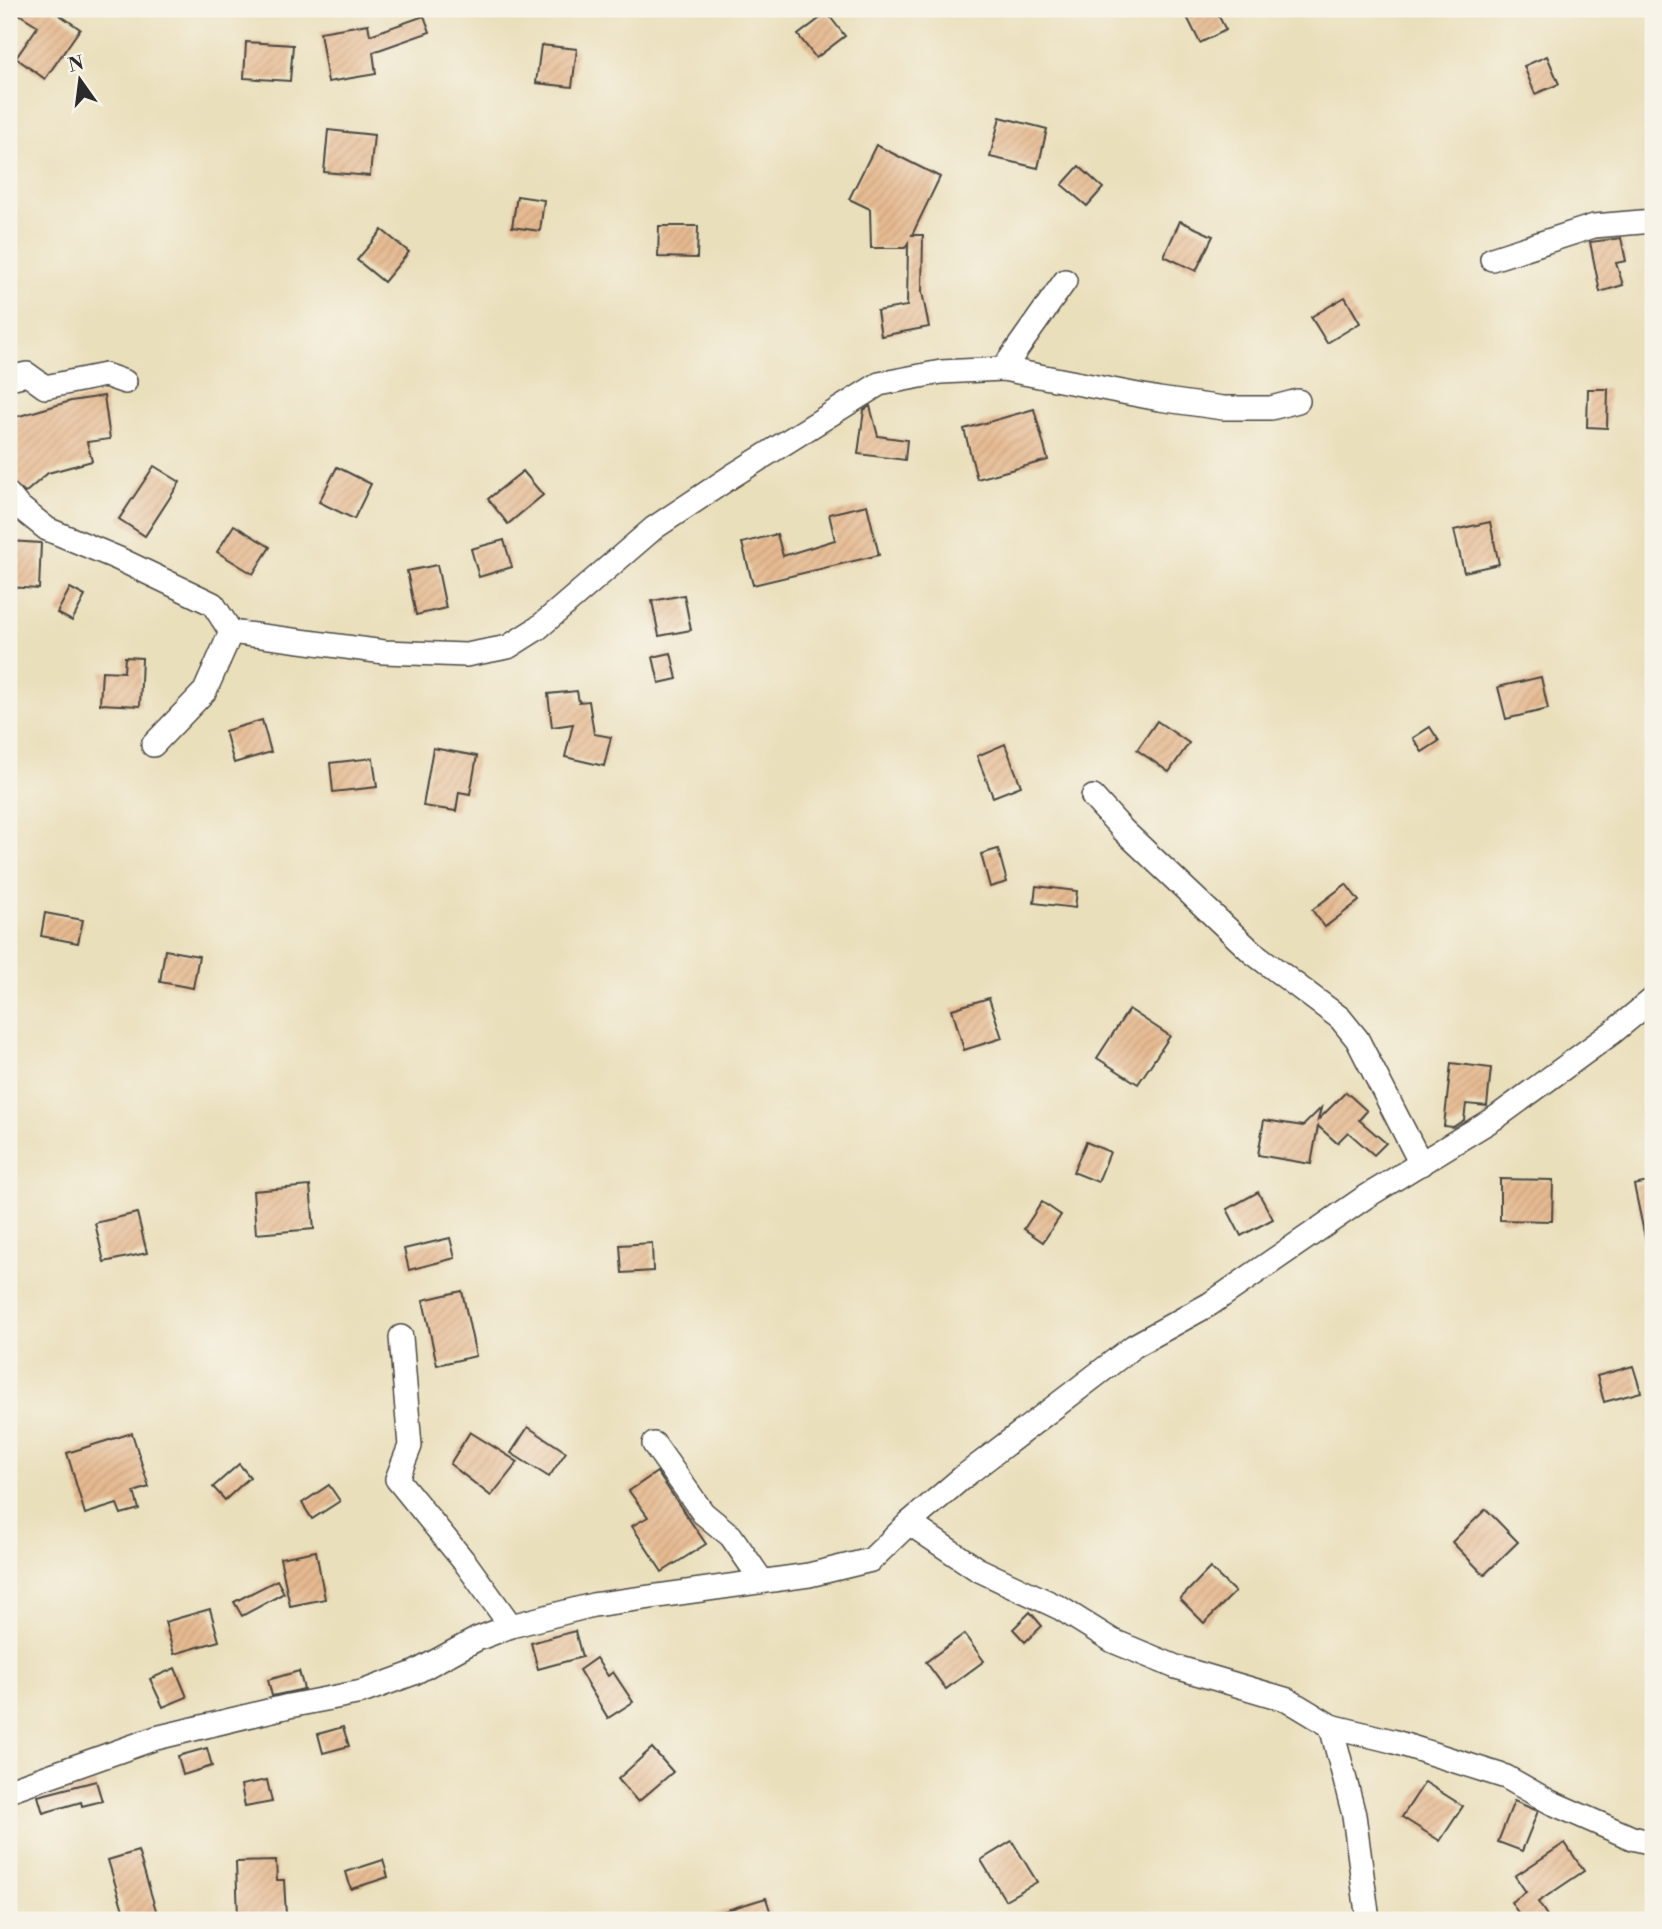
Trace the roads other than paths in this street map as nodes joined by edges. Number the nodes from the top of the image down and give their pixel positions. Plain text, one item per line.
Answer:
1 (1653, 221) edge
2 (1492, 259) dead end
3 (1065, 281) dead end
4 (1003, 369) junction
5 (9, 378) edge
6 (125, 382) dead end
7 (1298, 401) dead end
8 (9, 495) edge
9 (231, 632) junction
10 (153, 745) dead end
11 (1093, 797) dead end
12 (1653, 999) edge
13 (1421, 1164) junction
14 (401, 1337) dead end
15 (654, 1444) dead end
16 (908, 1523) junction
17 (762, 1581) junction
18 (511, 1626) junction
19 (1331, 1726) junction
20 (9, 1790) edge
21 (1653, 1843) edge
22 (1367, 1920) edge

1 - 2 street
3 - 4 street
4 - 7 street
4 - 9 street
5 - 6 street
8 - 9 street
9 - 10 street
11 - 13 street
12 - 13 street
13 - 16 street
14 - 18 street
15 - 17 street
16 - 17 street
16 - 19 street
17 - 18 street
18 - 20 street
19 - 21 street
19 - 22 street

